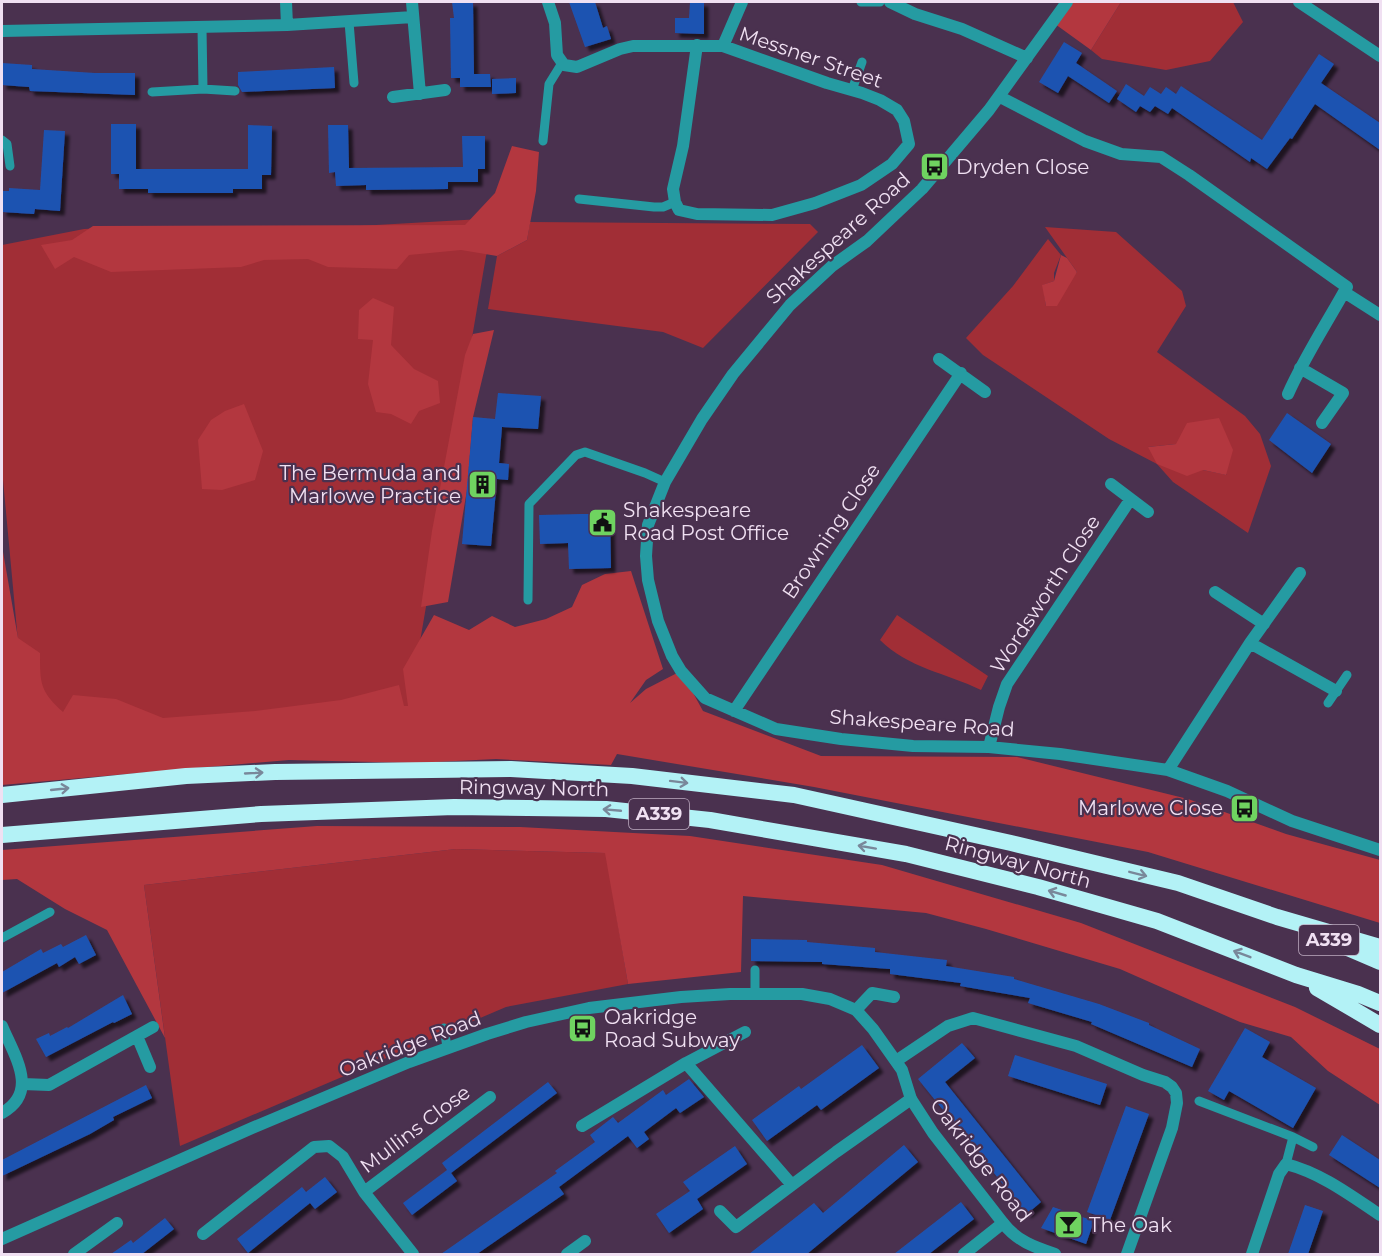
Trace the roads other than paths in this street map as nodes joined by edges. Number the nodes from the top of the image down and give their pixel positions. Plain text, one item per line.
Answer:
1 (285, 2) edge
2 (412, 2) edge
3 (548, 2) edge
4 (742, 2) edge
5 (861, 2) edge
6 (880, 2) edge
7 (890, 2) edge
8 (1067, 2) edge
9 (1299, 2) edge
10 (413, 17) junction
11 (349, 22) junction
12 (287, 25) junction
13 (202, 28) junction
14 (2, 31) edge
15 (696, 45) junction
16 (723, 46) junction
17 (1380, 56) edge
18 (1027, 58) junction
19 (862, 62) dead end
20 (562, 63) junction
21 (354, 82) dead end
22 (203, 89) junction
23 (445, 90) dead end
24 (852, 90) junction
25 (235, 91) dead end
26 (152, 92) dead end
27 (420, 94) junction
28 (393, 97) dead end
29 (999, 97) junction
30 (2, 140) edge
31 (543, 141) dead end
32 (10, 166) dead end
33 (579, 199) dead end
34 (675, 202) junction
35 (1344, 292) junction
36 (1380, 315) edge
37 (939, 359) dead end
38 (1300, 368) junction
39 (961, 373) junction
40 (985, 392) dead end
41 (1288, 394) dead end
42 (1322, 423) dead end
43 (665, 482) junction
44 (1111, 484) dead end
45 (1130, 500) junction
46 (1148, 512) dead end
47 (1300, 573) dead end
48 (1215, 592) dead end
49 (528, 600) dead end
50 (1264, 624) junction
51 (1250, 643) junction
52 (1347, 675) dead end
53 (1336, 692) junction
54 (1328, 703) dead end
55 (734, 711) junction
56 (989, 747) junction
57 (1168, 770) junction
58 (2, 795) edge
59 (2, 835) edge
60 (1380, 850) edge
61 (50, 912) dead end
62 (1277, 917) junction
63 (2, 939) edge
64 (1380, 947) edge
65 (1380, 962) edge
66 (755, 970) dead end
67 (1296, 975) junction
68 (755, 994) junction
69 (894, 997) dead end
70 (1380, 1004) edge
71 (856, 1010) junction
72 (2, 1026) edge
73 (1380, 1026) edge
74 (153, 1027) dead end
75 (444, 1028) dead end
76 (745, 1032) dead end
77 (137, 1036) junction
78 (447, 1047) junction
79 (896, 1061) junction
80 (686, 1063) junction
81 (150, 1067) dead end
82 (22, 1084) junction
83 (490, 1097) dead end
84 (910, 1099) junction
85 (1199, 1101) dead end
86 (2, 1113) edge
87 (582, 1126) dead end
88 (1293, 1137) junction
89 (1313, 1147) dead end
90 (1286, 1164) junction
91 (792, 1185) junction
92 (364, 1192) junction
93 (720, 1211) dead end
94 (1380, 1215) edge
95 (117, 1223) dead end
96 (1003, 1223) junction
97 (203, 1234) dead end
98 (2, 1239) edge
99 (585, 1241) dead end
100 (74, 1254) edge
101 (413, 1254) edge
102 (567, 1254) edge
103 (964, 1254) edge
104 (1055, 1254) edge
105 (1127, 1254) edge
106 (1252, 1254) edge

1 - 12 street
2 - 10 street
3 - 20 street
4 - 16 street
5 - 6 lane
7 - 18 street
8 - 18 street, Shakespeare Road
9 - 17 street
10 - 11 street
10 - 27 street
11 - 12 street
11 - 21 lane
12 - 13 street
13 - 14 street
13 - 22 lane
15 - 16 street, Messner Street
15 - 20 street, Messner Street
15 - 34 street
16 - 24 street, Messner Street
18 - 29 street, Shakespeare Road
19 - 24 lane
20 - 31 lane
22 - 25 lane
22 - 26 lane
23 - 27 street
24 - 34 street, Messner Street
27 - 28 street
29 - 35 street
29 - 43 street, Shakespeare Road
30 - 32 lane
33 - 34 lane
35 - 36 street
35 - 38 street
37 - 39 street
38 - 41 street
38 - 42 street
39 - 40 street
39 - 55 street, Browning Close
43 - 49 lane
43 - 55 street, Shakespeare Road
44 - 45 street
45 - 46 street
45 - 56 street, Wordsworth Close
47 - 50 street
48 - 50 street
50 - 51 street
51 - 53 street
51 - 57 street
52 - 53 lane
53 - 54 lane
55 - 56 street, Shakespeare Road
56 - 57 street, Shakespeare Road
57 - 60 street, Shakespeare Road
58 -> 62 highway, Ringway North / A339
67 -> 59 highway, Ringway North / A339
61 - 63 lane
62 - 64 highway
62 - 65 highway, A339
66 - 68 lane
67 - 70 highway, A339
67 - 73 highway
68 - 71 street, Oakridge Road
68 - 78 street, Oakridge Road
69 - 71 street
71 - 79 street, Oakridge Road
72 - 82 street
74 - 77 street
75 - 78 lane
76 - 80 street
77 - 81 street
77 - 82 street
78 - 98 street, Oakridge Road
79 - 84 street, Oakridge Road
79 - 105 street
80 - 87 street
80 - 91 street
82 - 86 street
83 - 92 street, Mullins Close
84 - 91 street
84 - 96 street, Oakridge Road
85 - 88 lane
88 - 89 lane
88 - 90 lane
90 - 94 street
90 - 106 street
91 - 93 street
92 - 97 street, Mullins Close
92 - 101 street, Mullins Close
95 - 100 street
96 - 103 street
96 - 104 street, Oakridge Road
99 - 102 street

